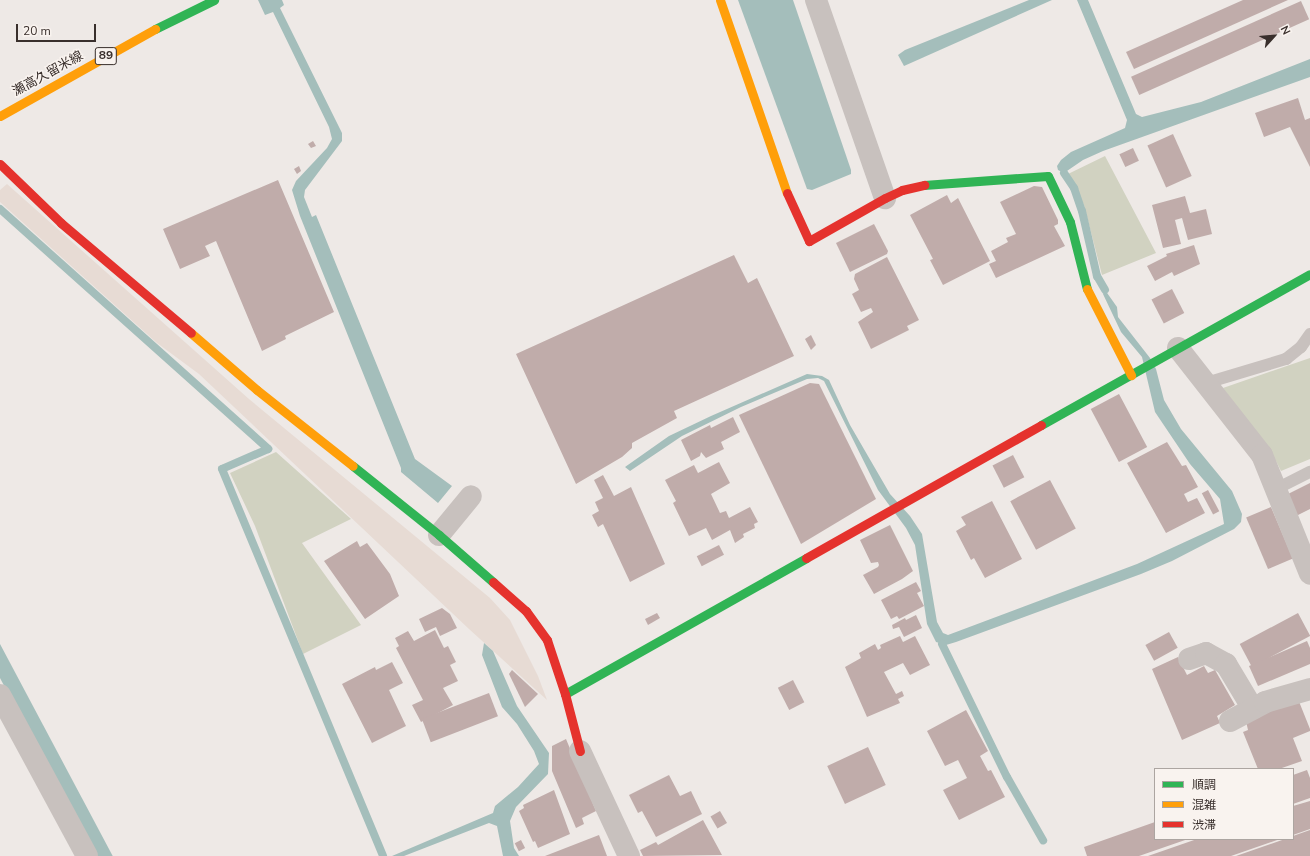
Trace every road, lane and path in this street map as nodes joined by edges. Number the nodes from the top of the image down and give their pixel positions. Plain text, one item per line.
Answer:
1 (214, 0) edge
2 (720, 0) edge
3 (816, 0) edge
4 (0, 116) edge
5 (0, 164) edge
6 (885, 198) junction
7 (1310, 274) edge
8 (1310, 334) edge
9 (1178, 348) junction
10 (1131, 375) junction
11 (1206, 383) junction
12 (1310, 472) edge
13 (1276, 489) junction
14 (472, 496) dead end
15 (439, 535) junction
16 (1310, 574) edge
17 (1189, 659) dead end
18 (1310, 689) edge
19 (565, 694) junction
20 (0, 695) edge
21 (1253, 709) junction
22 (1230, 722) dead end
23 (580, 751) joint
24 (87, 856) edge
25 (629, 856) edge

1 - 4 street, 瀬高久留米線 / 89
2 - 6 street
3 - 6 street
5 - 15 street
6 - 10 street
7 - 9 street
8 - 11 lane
9 - 10 street
9 - 11 street
10 - 19 street
11 - 13 street
12 - 13 lane
13 - 16 street
14 - 15 street
15 - 19 street
17 - 21 street
18 - 21 street
19 - 23 street
20 - 24 street
21 - 22 street
23 - 25 street

